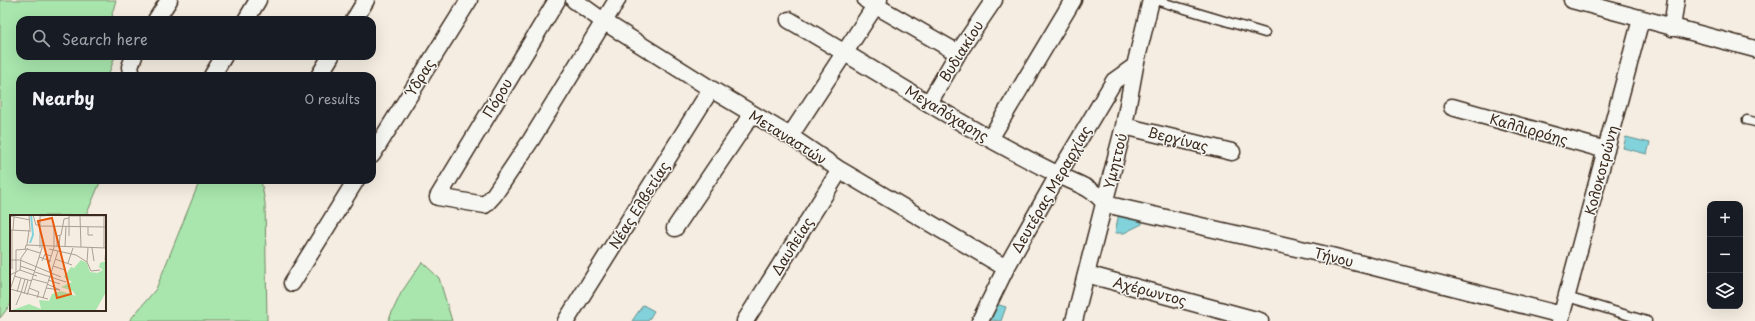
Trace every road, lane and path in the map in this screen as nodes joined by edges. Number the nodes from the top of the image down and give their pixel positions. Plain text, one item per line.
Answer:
1 (169, 0) edge
2 (258, 0) edge
3 (366, 0) edge
4 (469, 0) edge
5 (556, 0) edge
6 (574, 0) edge
7 (617, 0) edge
8 (994, 0) edge
9 (1073, 0) edge
10 (1151, 0) edge
11 (1155, 0) edge
12 (1572, 0) edge
13 (1676, 0) edge
14 (873, 2) edge
15 (159, 16) edge
16 (248, 16) edge
17 (356, 16) edge
18 (1641, 19) junction
19 (789, 20) dead end
20 (603, 21) junction
21 (1672, 28) junction
22 (1265, 33) dead end
23 (1755, 50) edge
24 (844, 51) junction
25 (958, 53) junction
26 (133, 60) edge
27 (222, 60) edge
28 (329, 60) edge
29 (1135, 66) junction
30 (131, 72) edge
31 (214, 72) edge
32 (321, 72) edge
33 (711, 89) junction
34 (929, 103) junction
35 (1452, 107) dead end
36 (752, 114) junction
37 (1124, 126) junction
38 (790, 136) junction
39 (990, 139) junction
40 (376, 149) edge
41 (1606, 150) junction
42 (1232, 152) dead end
43 (840, 170) junction
44 (1058, 175) junction
45 (354, 184) edge
46 (1105, 204) junction
47 (675, 228) dead end
48 (1006, 268) junction
49 (1086, 274) junction
50 (292, 283) dead end
51 (1567, 296) junction
52 (1561, 318) edge
53 (566, 321) edge
54 (745, 321) edge
55 (980, 321) edge
56 (1074, 321) edge
57 (1260, 321) edge
58 (1647, 321) edge

1 - 15 street
2 - 16 street
3 - 17 street
4 - 40 street, Ύδρας
5 - 20 street, Πόρου
6 - 20 street, Μεταναστών
7 - 20 street
8 - 25 street, Βυδιακίου
9 - 39 street
10 - 29 street, Υμηττού
11 - 22 lane
12 - 18 street
13 - 21 street
14 - 24 street
14 - 25 street
18 - 21 street
18 - 41 street, Κολοκοτρώνη
19 - 24 street, Μεγαλόχαρης
20 - 33 street, Μεταναστών
21 - 23 street
24 - 34 street, Μεγαλόχαρης
24 - 38 street
25 - 34 street, Βυδιακίου
26 - 30 street
27 - 31 street
28 - 32 street
29 - 37 street, Υμηττού
29 - 44 street, Δευτέρας Μεραρχίας
33 - 36 street, Μεταναστών
33 - 53 street, Νέας Ελβετίας
34 - 39 street, Μεγαλόχαρης
35 - 41 street, Καλλιρρόης
36 - 38 street, Μεταναστών
36 - 47 street
37 - 42 street, Βεργίνας
37 - 46 street, Υμηττού
38 - 43 street, Μεταναστών
39 - 44 street, Μεγαλόχαρης
41 - 51 street, Κολοκοτρώνη
43 - 48 street, Μεταναστών
43 - 54 street, Δαυλείας
44 - 46 street, Μεγαλόχαρης
44 - 48 street, Δευτέρας Μεραρχίας
45 - 50 street
46 - 49 street, Υμηττού
46 - 52 street, Τήνου
48 - 55 street, Δευτέρας Μεραρχίας
49 - 56 street, Υμηττού
49 - 57 street, Αχέρωντος
51 - 52 street, Κολοκοτρώνη
51 - 58 lane

